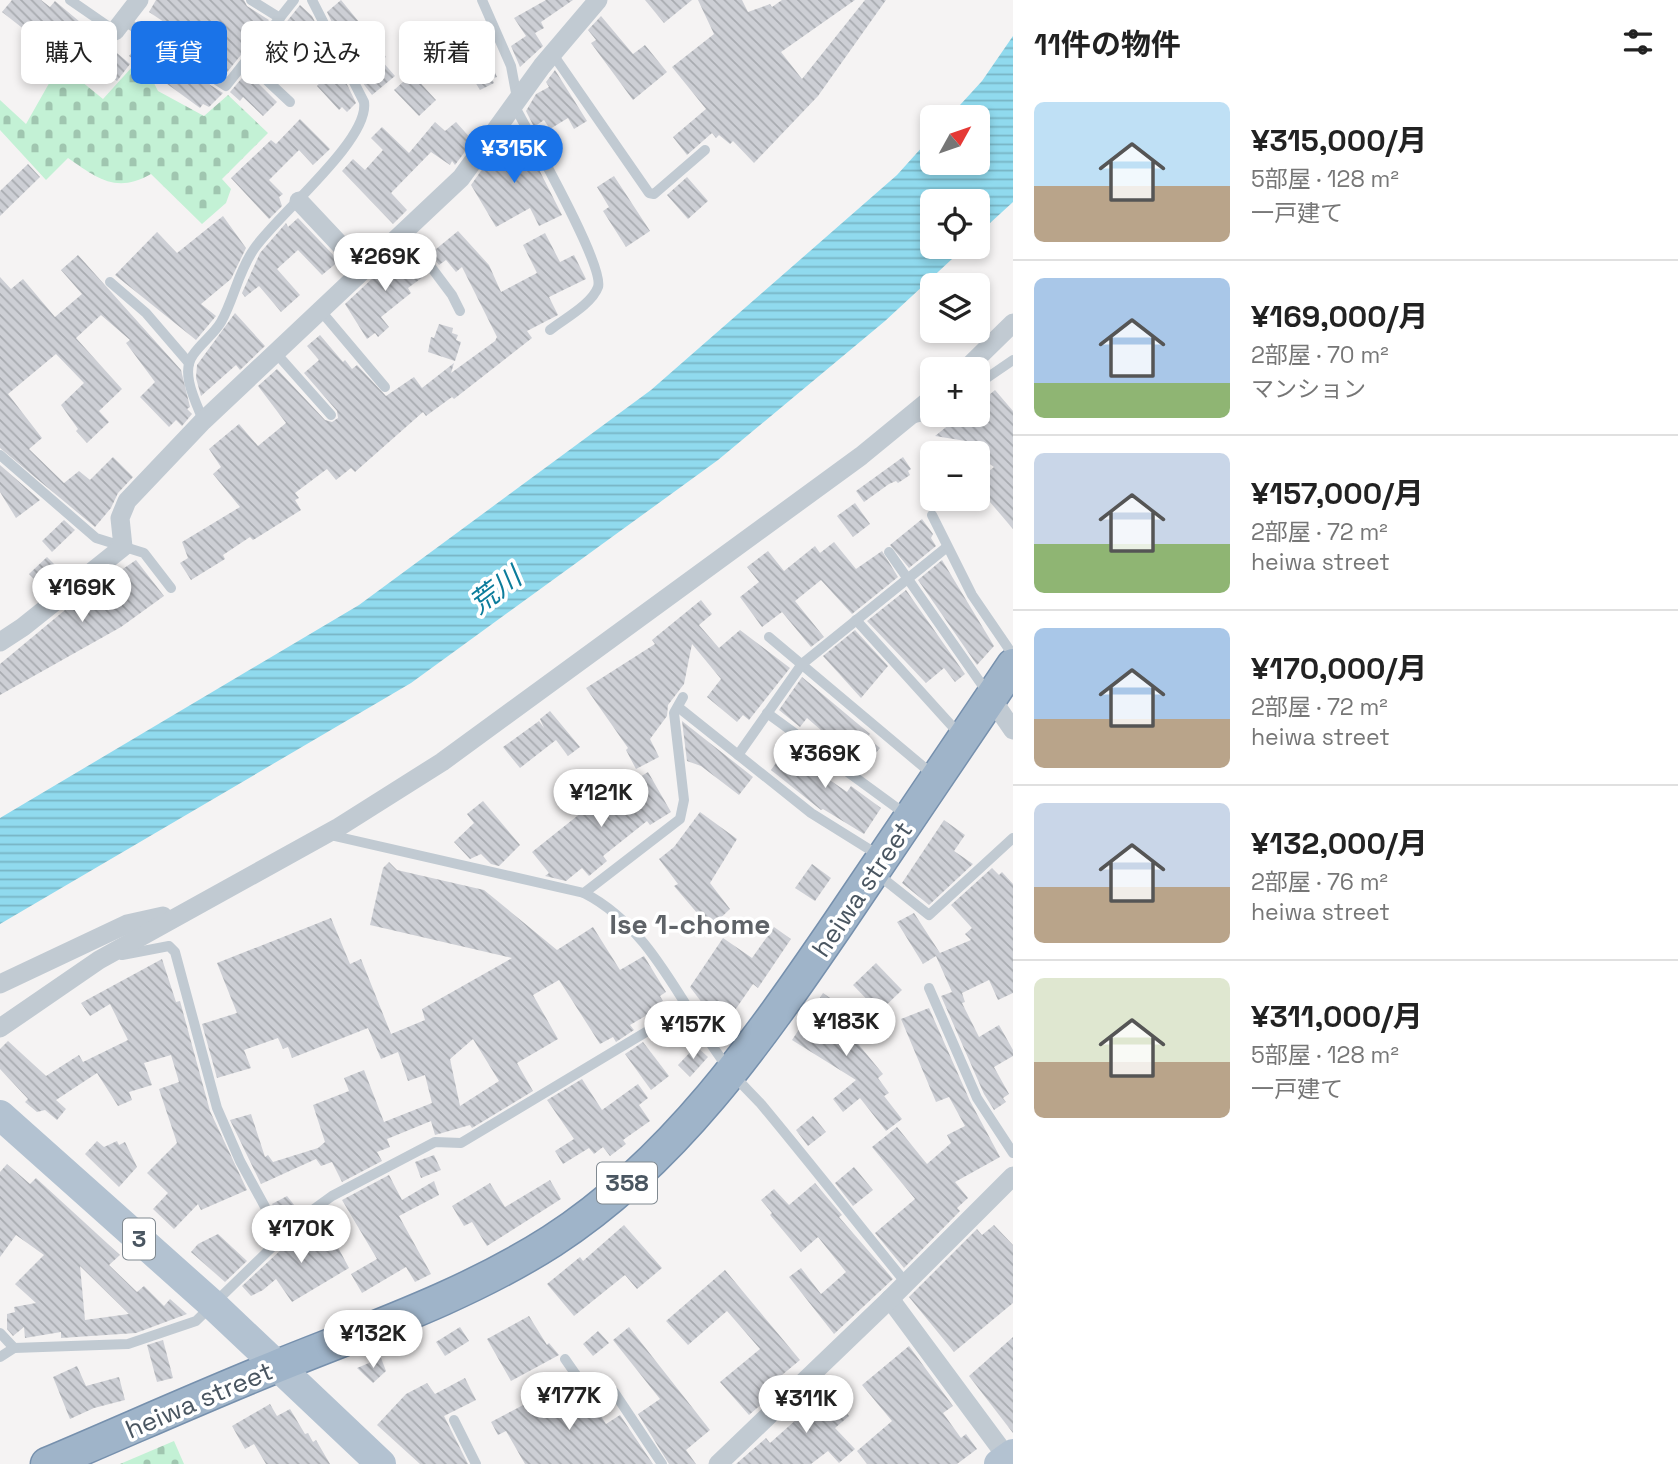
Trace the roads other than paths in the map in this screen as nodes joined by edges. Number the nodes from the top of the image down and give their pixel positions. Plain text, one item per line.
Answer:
1 (70, 0) edge
2 (139, 0) edge
3 (251, 0) edge
4 (294, 0) edge
5 (312, 0) edge
6 (482, 0) edge
7 (598, 0) edge
8 (280, 18) junction
9 (278, 21) edge
10 (119, 25) junction
11 (552, 53) junction
12 (241, 67) edge
13 (271, 84) edge
14 (290, 102) dead end
15 (516, 102) junction
16 (705, 150) dead end
17 (299, 201) junction
18 (403, 230) junction
19 (362, 268) junction
20 (110, 282) dead end
21 (320, 310) junction
22 (460, 311) dead end
23 (1013, 323) edge
24 (550, 330) dead end
25 (275, 352) junction
26 (978, 357) edge
27 (1013, 360) edge
28 (189, 363) junction
29 (990, 376) edge
30 (385, 387) dead end
31 (920, 408) edge
32 (331, 415) dead end
33 (920, 417) edge
34 (204, 421) junction
35 (904, 421) junction
36 (0, 456) edge
37 (932, 515) dead end
38 (123, 547) junction
39 (947, 547) junction
40 (889, 552) dead end
41 (907, 578) junction
42 (171, 588) dead end
43 (856, 620) junction
44 (769, 637) dead end
45 (0, 642) edge
46 (1013, 655) edge
47 (802, 664) junction
48 (1013, 665) edge
49 (683, 697) dead end
50 (991, 698) junction
51 (678, 707) junction
52 (767, 713) junction
53 (1013, 730) edge
54 (964, 739) junction
55 (738, 755) junction
56 (938, 779) junction
57 (911, 818) junction
58 (326, 835) junction
59 (1013, 838) edge
60 (879, 865) junction
61 (584, 893) junction
62 (185, 912) junction
63 (99, 960) junction
64 (0, 985) edge
65 (929, 988) dead end
66 (686, 1007) junction
67 (0, 1028) edge
68 (732, 1073) junction
69 (0, 1115) edge
70 (1013, 1153) edge
71 (1013, 1176) edge
72 (282, 1238) junction
73 (906, 1283) junction
74 (890, 1299) junction
75 (212, 1304) junction
76 (0, 1333) edge
77 (14, 1348) junction
78 (0, 1357) edge
79 (565, 1359) dead end
80 (276, 1367) junction
81 (454, 1420) dead end
82 (1008, 1460) edge
83 (47, 1464) edge
84 (381, 1464) edge
85 (476, 1464) edge
86 (662, 1464) edge
87 (718, 1464) edge

1 - 10 lane
2 - 10 street
3 - 8 lane
4 - 8 lane
5 - 17 lane
6 - 15 lane
7 - 11 street
8 - 9 lane
10 - 12 lane
11 - 15 street
11 - 16 lane
13 - 14 lane
15 - 18 street
15 - 24 lane
17 - 19 street
17 - 28 lane
18 - 19 street
18 - 22 lane
19 - 21 street
20 - 28 lane
21 - 25 street
21 - 30 lane
23 - 26 street
25 - 32 lane
25 - 34 street
27 - 29 lane
28 - 34 lane
31 - 35 street
33 - 35 lane
34 - 38 street
35 - 58 street
36 - 38 lane
37 - 39 lane
38 - 42 lane
38 - 45 street
39 - 41 lane
39 - 46 lane
40 - 41 lane
41 - 43 lane
41 - 50 lane
43 - 47 lane
43 - 54 lane
44 - 47 lane
47 - 52 lane
47 - 56 lane
48 - 50 highway, heiwa street / 358
49 - 51 lane
50 - 53 street
50 - 54 highway, heiwa street / 358
51 - 55 lane
51 - 61 lane
52 - 55 lane
52 - 57 lane
54 - 56 highway, heiwa street / 358
55 - 60 lane
56 - 57 highway, heiwa street / 358
57 - 60 highway, heiwa street / 358
58 - 61 lane
58 - 62 street
59 - 60 lane
60 - 68 highway, heiwa street / 358
61 - 66 lane
62 - 63 street
62 - 64 street
63 - 67 street
63 - 72 lane
65 - 70 lane
66 - 68 lane
66 - 72 lane
68 - 73 lane
68 - 80 highway, heiwa street / 358
69 - 75 main road, 3
71 - 73 street
72 - 75 lane
73 - 74 street
74 - 82 street
74 - 87 street
75 - 77 lane
75 - 80 main road, 3
76 - 77 lane
77 - 78 lane
79 - 86 lane
80 - 83 highway, heiwa street / 358
80 - 84 main road, 3
81 - 85 lane

